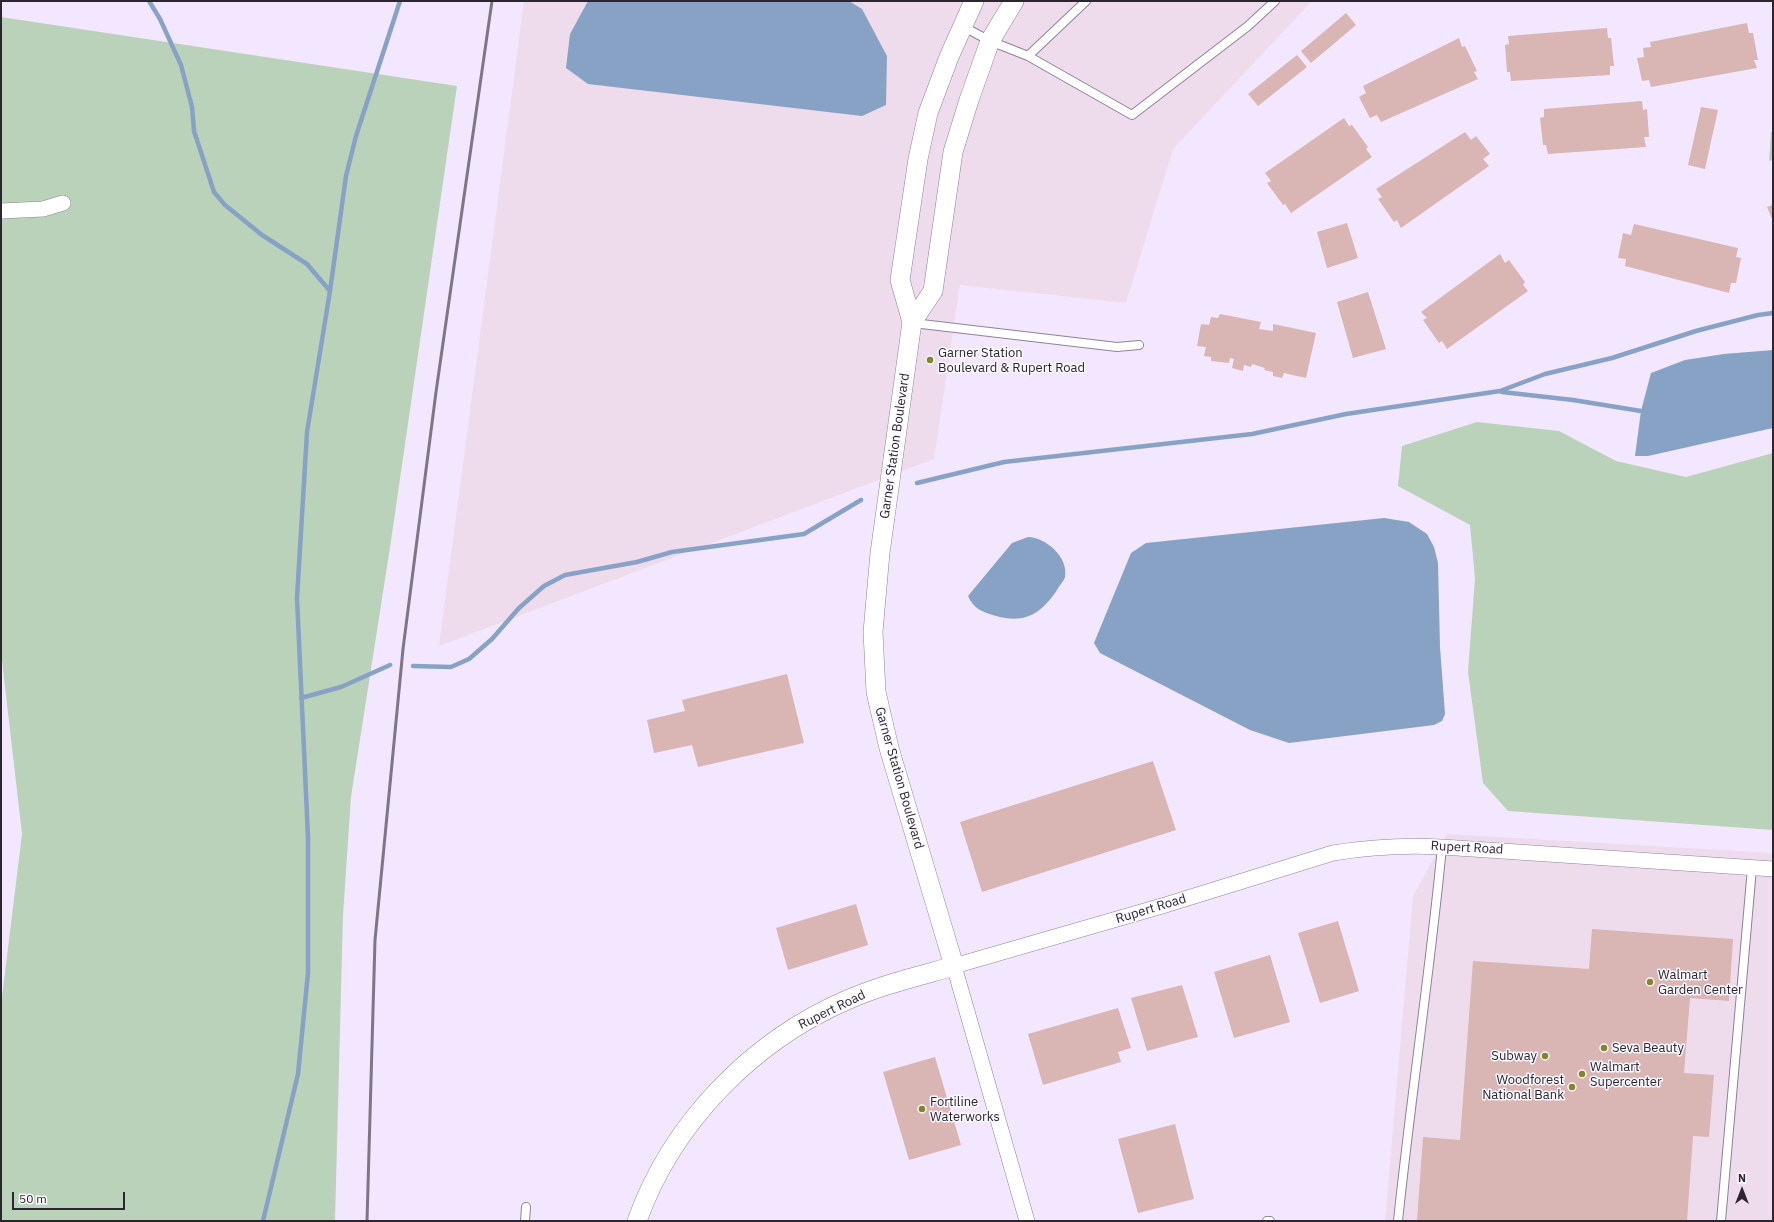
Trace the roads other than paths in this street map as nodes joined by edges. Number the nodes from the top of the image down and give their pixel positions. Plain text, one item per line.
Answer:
1 (974, 1) edge
2 (1014, 1) edge
3 (1086, 1) edge
4 (1275, 1) edge
5 (962, 26) junction
6 (990, 41) junction
7 (1028, 56) junction
8 (63, 203) dead end
9 (1, 211) edge
10 (912, 322) junction
11 (1139, 346) dead end
12 (1442, 847) junction
13 (1752, 868) junction
14 (1773, 869) edge
15 (954, 966) junction
16 (526, 1207) dead end
17 (525, 1221) edge
18 (637, 1221) edge
19 (1027, 1221) edge
20 (1267, 1221) edge
21 (1270, 1221) edge
22 (1398, 1221) edge
23 (1721, 1221) edge

1 - 5 street, Garner Station Boulevard
2 - 6 street, Garner Station Boulevard
3 - 7 lane
4 - 7 lane
5 - 6 lane
5 - 10 street, Garner Station Boulevard
6 - 7 lane
6 - 10 street, Garner Station Boulevard
8 - 9 street
10 - 11 lane
10 - 15 street, Garner Station Boulevard
12 - 13 street, Rupert Road
12 - 15 street, Rupert Road
12 - 22 lane
13 - 14 street, Rupert Road
13 - 23 lane
15 - 18 street, Rupert Road
15 - 19 street, Garner Station Boulevard
16 - 17 lane
20 - 21 lane

